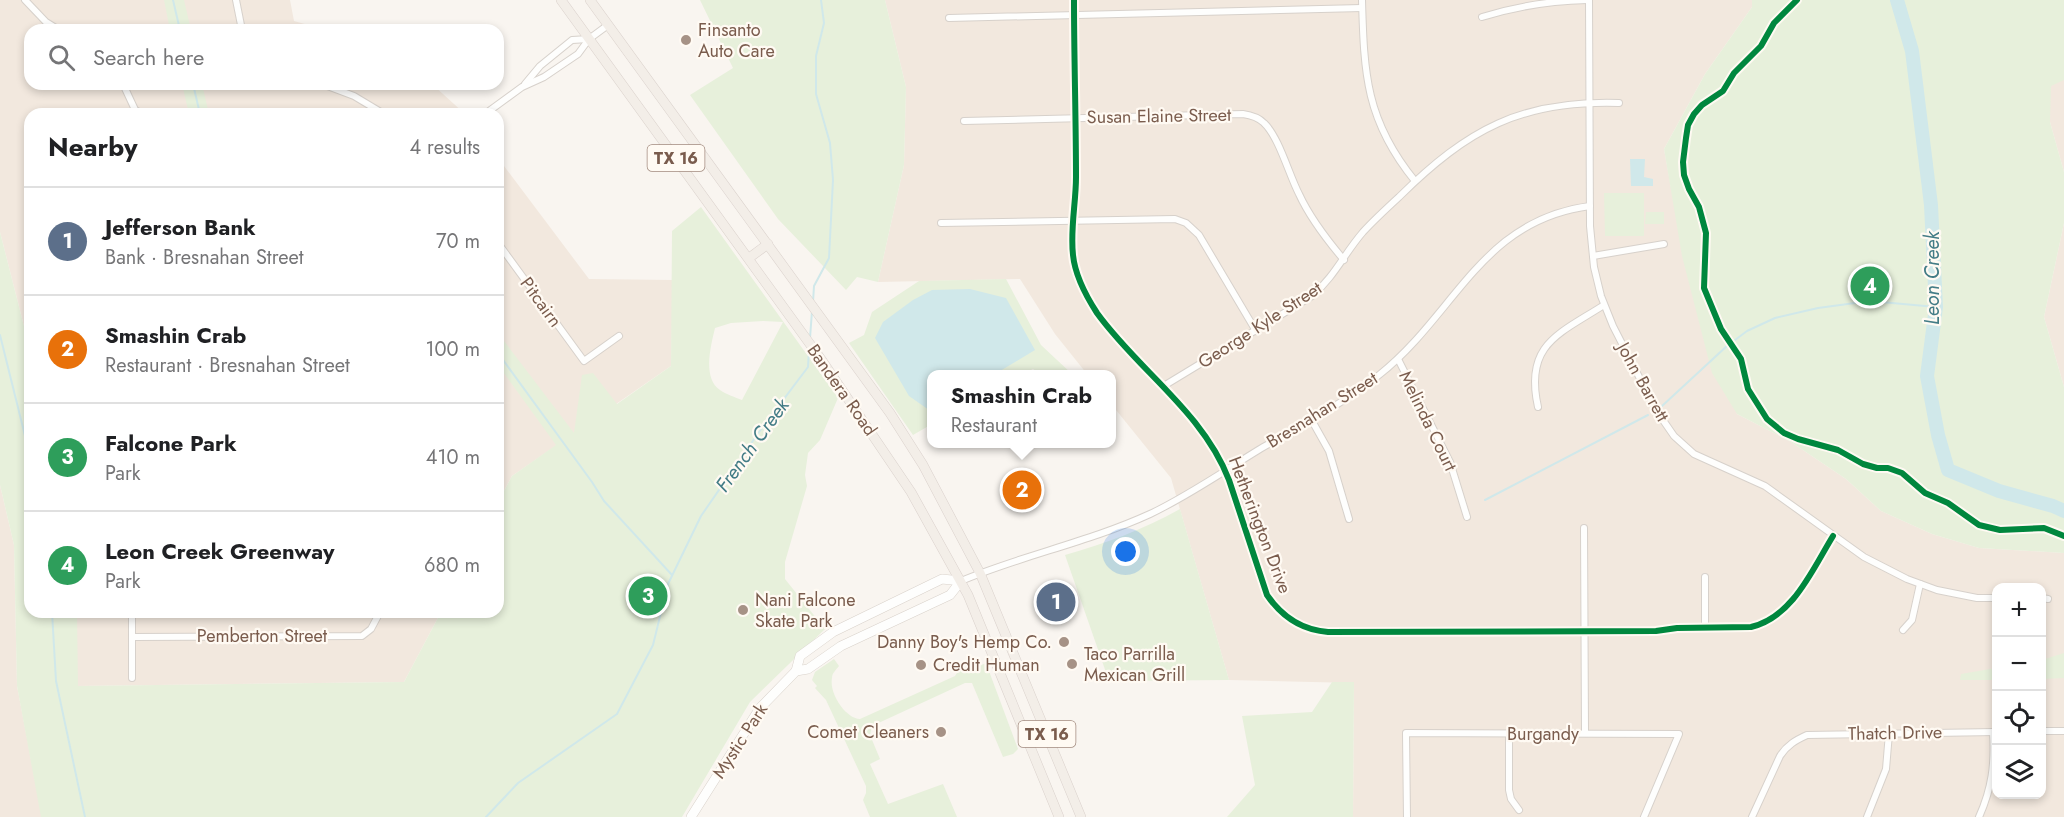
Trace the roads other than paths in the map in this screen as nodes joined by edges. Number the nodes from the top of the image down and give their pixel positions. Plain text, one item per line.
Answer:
1 (25, 0) edge
2 (236, 0) edge
3 (561, 0) edge
4 (590, 0) edge
5 (1074, 0) edge
6 (1362, 0) edge
7 (1588, 0) edge
8 (1362, 8) junction
9 (1074, 15) junction
10 (1482, 17) dead end
11 (949, 18) dead end
12 (49, 24) edge
13 (241, 24) edge
14 (608, 25) junction
15 (589, 39) junction
16 (522, 87) junction
17 (126, 90) edge
18 (338, 90) edge
19 (1589, 102) junction
20 (1619, 103) dead end
21 (135, 108) edge
22 (374, 108) edge
23 (493, 108) edge
24 (1076, 118) junction
25 (964, 121) dead end
26 (1415, 181) junction
27 (1590, 206) junction
28 (1073, 220) junction
29 (941, 223) dead end
30 (768, 244) junction
31 (1664, 244) dead end
32 (504, 251) edge
33 (1593, 256) junction
34 (749, 258) junction
35 (1344, 260) junction
36 (1604, 304) junction
37 (1256, 331) junction
38 (619, 336) dead end
39 (1398, 359) junction
40 (1162, 387) junction
41 (1538, 407) dead end
42 (1311, 419) junction
43 (1225, 470) junction
44 (1467, 517) dead end
45 (1349, 519) dead end
46 (1584, 528) dead end
47 (1833, 536) junction
48 (980, 573) junction
49 (1705, 577) dead end
50 (961, 581) junction
51 (1920, 584) junction
52 (1992, 598) edge
53 (132, 618) edge
54 (377, 618) edge
55 (1705, 628) junction
56 (1903, 630) dead end
57 (1585, 631) junction
58 (132, 637) junction
59 (796, 671) junction
60 (132, 678) dead end
61 (2046, 731) edge
62 (2064, 731) edge
63 (1992, 732) edge
64 (1585, 733) junction
65 (1889, 733) junction
66 (1509, 734) junction
67 (1995, 745) edge
68 (1519, 810) dead end
69 (691, 817) edge
70 (1059, 817) edge
71 (1081, 817) edge
72 (1407, 817) edge
73 (1644, 817) edge
74 (1752, 817) edge
75 (1866, 817) edge
76 (1979, 817) edge

1 - 12 street
2 - 13 street
3 - 15 main road, Bandera Road / TX 16
4 - 14 main road, Bandera Road / TX 16
5 - 9 street, Hetherington Drive
6 - 8 street
7 - 10 street
7 - 19 street, John Barrett
8 - 9 street
8 - 26 street
9 - 11 street
9 - 24 street, Hetherington Drive
14 - 15 street
14 - 30 main road, Bandera Road / TX 16
15 - 16 street
15 - 16 street
15 - 34 main road, Bandera Road / TX 16
16 - 23 street
17 - 21 street
18 - 22 street
19 - 20 street, George Kyle Street
19 - 26 street, George Kyle Street
19 - 27 street, John Barrett
24 - 25 street, Susan Elaine Street
24 - 28 street, Hetherington Drive
24 - 35 street, Susan Elaine Street
26 - 35 street, George Kyle Street
27 - 33 street, John Barrett
27 - 39 street, Bresnahan Street
28 - 29 street
28 - 37 street
28 - 40 street, Hetherington Drive
30 - 34 main road
30 - 48 main road, Bandera Road / TX 16
31 - 33 street
32 - 38 street, Pitcairn
33 - 36 street, John Barrett
34 - 50 main road, Bandera Road / TX 16
35 - 37 street, George Kyle Street
36 - 41 street
36 - 47 street, John Barrett
37 - 40 street, George Kyle Street
39 - 42 street, Bresnahan Street
39 - 44 street, Melinda Court
40 - 43 street, Hetherington Drive
42 - 43 street, Bresnahan Street
42 - 45 street
43 - 48 street, Bresnahan Street
43 - 57 street, Hetherington Drive
46 - 57 street
47 - 51 street, John Barrett
47 - 55 street, Hetherington Drive
48 - 50 street, Bresnahan Street
48 - 71 main road, Bandera Road / TX 16
49 - 55 street
50 - 59 street, Mystic Park
50 - 59 street, Mystic Park
50 - 70 main road, Bandera Road / TX 16
51 - 52 street, John Barrett
51 - 56 street
53 - 58 street
54 - 58 street, Pemberton Street
55 - 57 street, Hetherington Drive
57 - 64 street
58 - 60 street
59 - 69 street, Mystic Park
61 - 62 street
63 - 65 street, Thatch Drive
64 - 66 street, Burgandy
64 - 73 street, Burgandy
65 - 74 street, Thatch Drive
65 - 75 street
66 - 68 street
66 - 72 street, Burgandy
67 - 76 street

